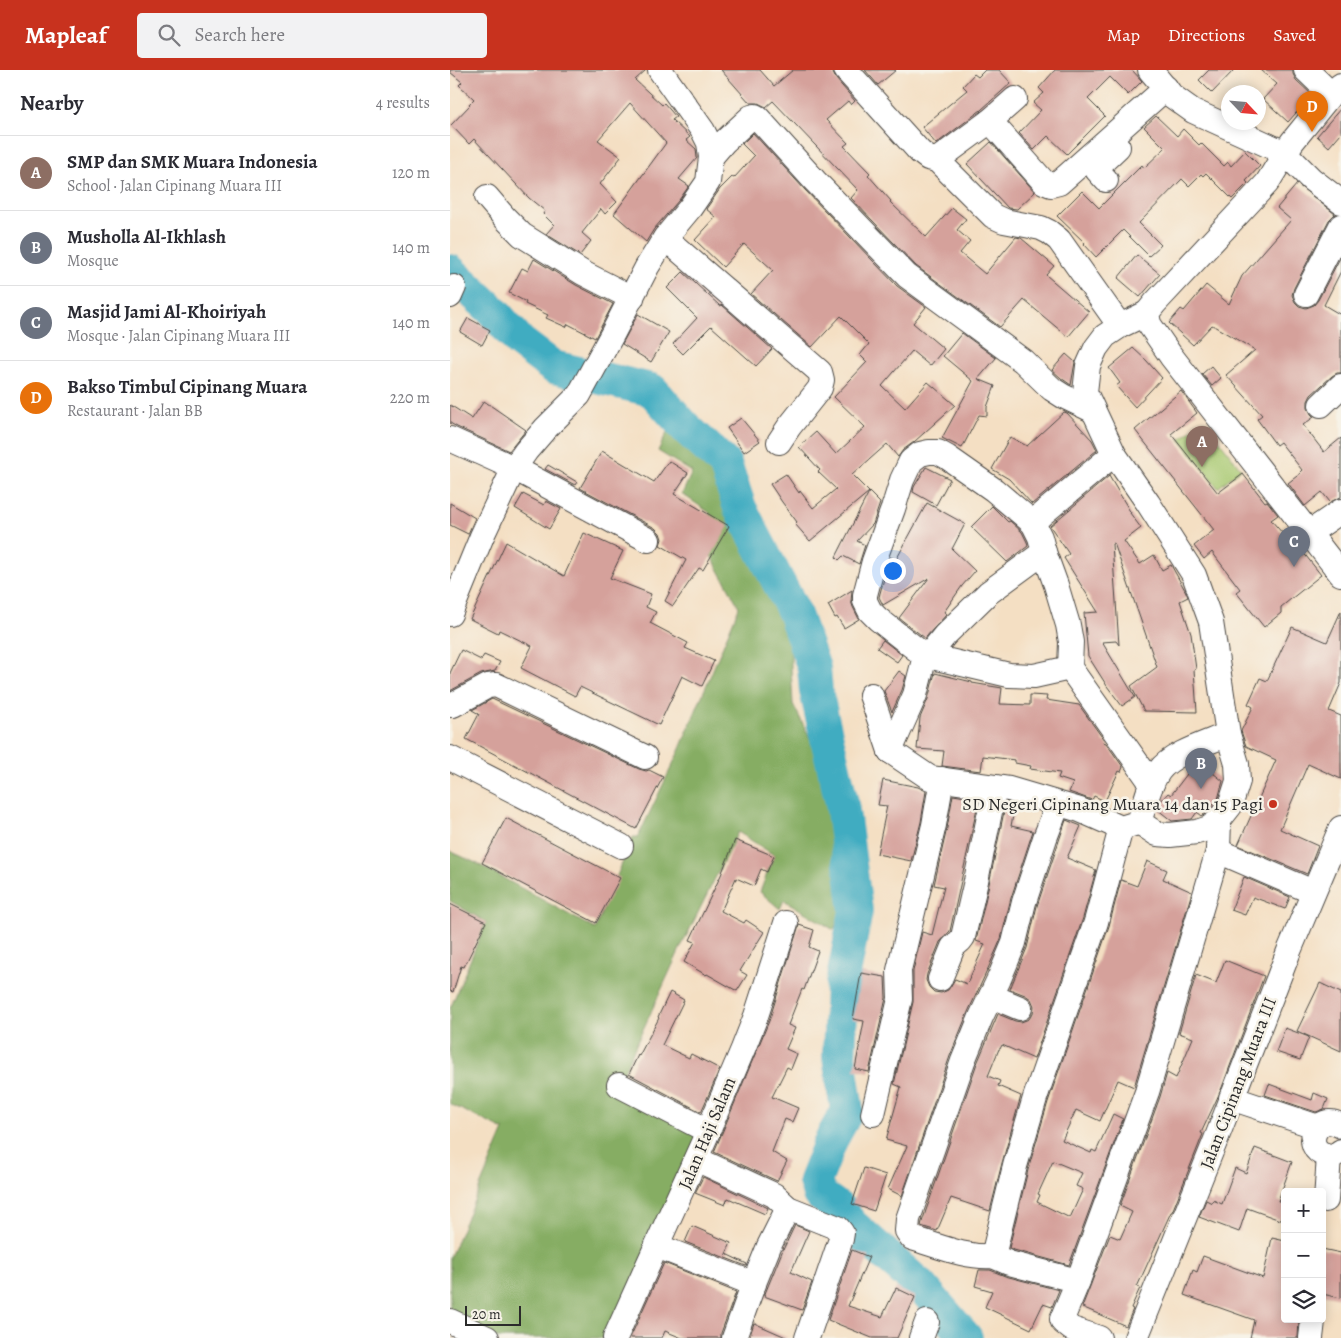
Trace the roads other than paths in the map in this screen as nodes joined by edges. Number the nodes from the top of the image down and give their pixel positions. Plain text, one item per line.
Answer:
1 (660, 70) edge
2 (846, 70) edge
3 (1150, 70) edge
4 (1306, 70) edge
5 (1336, 90) edge
6 (1169, 92) junction
7 (1015, 99) dead end
8 (990, 121) junction
9 (1285, 153) junction
10 (711, 157) junction
11 (937, 160) junction
12 (1106, 180) dead end
13 (487, 197) dead end
14 (1341, 202) edge
15 (1341, 226) edge
16 (665, 238) junction
17 (1306, 294) dead end
18 (632, 298) junction
19 (1147, 313) junction
20 (1120, 326) junction
21 (1341, 386) edge
22 (1321, 405) dead end
23 (1092, 410) junction
24 (450, 439) edge
25 (780, 442) dead end
26 (1114, 454) junction
27 (514, 468) junction
28 (1341, 510) edge
29 (1033, 523) junction
30 (1309, 533) junction
31 (648, 540) dead end
32 (1044, 552) junction
33 (1341, 574) edge
34 (450, 614) edge
35 (927, 656) junction
36 (1070, 668) junction
37 (871, 695) dead end
38 (450, 705) edge
39 (1228, 734) junction
40 (890, 751) junction
41 (645, 757) dead end
42 (450, 758) edge
43 (942, 779) junction
44 (1152, 784) junction
45 (995, 787) junction
46 (1058, 804) junction
47 (1219, 820) junction
48 (1130, 825) junction
49 (1341, 828) edge
50 (621, 846) dead end
51 (1218, 851) junction
52 (1314, 892) junction
53 (786, 922) dead end
54 (940, 979) dead end
55 (991, 996) junction
56 (1020, 1008) dead end
57 (619, 1085) dead end
58 (1229, 1104) junction
59 (873, 1114) dead end
60 (1330, 1126) edge
61 (708, 1131) junction
62 (1335, 1154) edge
63 (696, 1159) junction
64 (1326, 1200) dead end
65 (788, 1208) junction
66 (657, 1246) junction
67 (993, 1256) junction
68 (1078, 1281) junction
69 (754, 1284) junction
70 (450, 1321) edge
71 (815, 1336) edge
72 (487, 1338) edge
73 (615, 1338) edge
74 (734, 1338) edge
75 (1099, 1338) edge
76 (1136, 1338) edge

1 - 10 street
2 - 11 street
3 - 6 street
4 - 5 street
5 - 9 street
6 - 8 street
6 - 9 street
6 - 12 street
7 - 8 street
8 - 11 street
9 - 14 street
9 - 19 street
10 - 16 street
10 - 23 street
11 - 20 street
13 - 18 street
15 - 17 street
16 - 18 street
16 - 25 street
18 - 27 street
19 - 20 street
19 - 30 street
20 - 23 street
21 - 22 street
23 - 26 street
24 - 27 street
26 - 29 street
26 - 39 street
27 - 31 street
27 - 34 street
28 - 30 street
29 - 32 street
29 - 35 street
30 - 33 street
32 - 35 street
32 - 36 street
35 - 36 street
35 - 40 street
36 - 44 street
37 - 40 street
38 - 41 street
39 - 44 street
39 - 47 street
40 - 43 street
42 - 50 street
43 - 45 street
43 - 59 street
44 - 48 street
45 - 46 street
45 - 54 street
46 - 48 street
46 - 55 street
47 - 48 street
47 - 51 street
48 - 67 street
49 - 52 street, Jalan Cipinang Muara III
51 - 52 street
51 - 68 street
52 - 58 street, Jalan Cipinang Muara III
53 - 61 street, Jalan Haji Salam
55 - 56 street
55 - 67 street
57 - 61 street
58 - 60 street
58 - 76 street, Jalan Cipinang Muara III
60 - 62 street
61 - 63 street, Jalan Haji Salam
62 - 64 street
63 - 65 street
63 - 66 street, Jalan Haji Salam
65 - 69 street
65 - 71 street
66 - 69 street
66 - 73 street, Jalan Haji Salam
67 - 68 street
68 - 75 street
69 - 74 street
70 - 72 street

